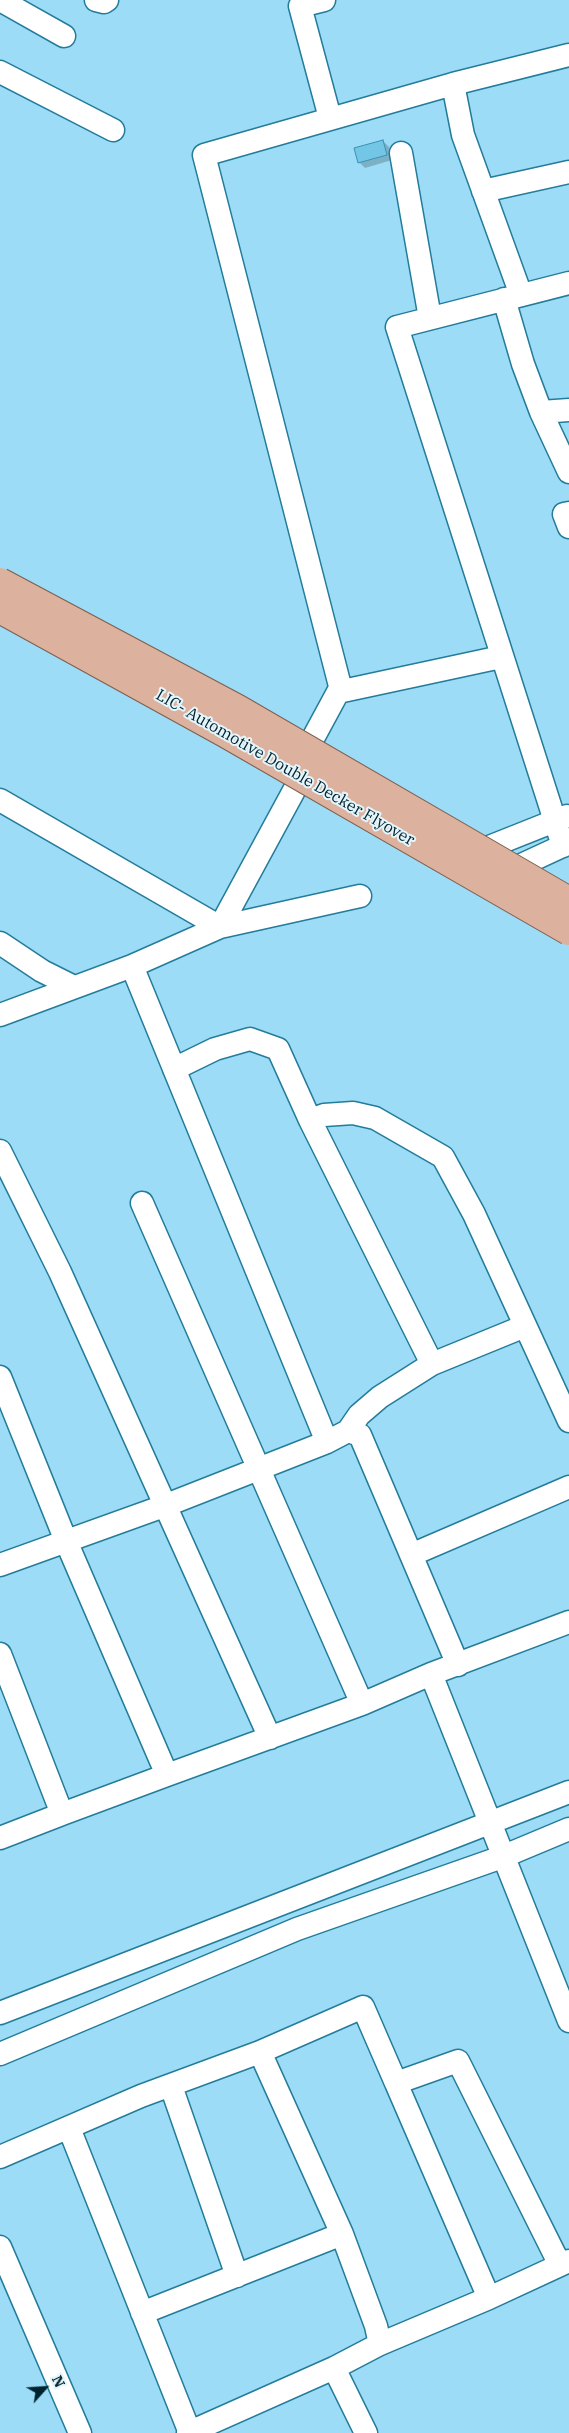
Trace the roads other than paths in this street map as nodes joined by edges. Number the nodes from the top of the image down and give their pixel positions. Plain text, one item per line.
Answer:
1 (0, 0) edge
2 (96, 0) edge
3 (107, 0) edge
4 (324, 0) edge
5 (299, 3) edge
6 (64, 36) dead end
7 (569, 55) edge
8 (0, 72) edge
9 (453, 84) junction
10 (330, 118) junction
11 (112, 130) dead end
12 (401, 153) dead end
13 (569, 172) edge
14 (483, 191) junction
15 (569, 283) edge
16 (513, 297) junction
17 (430, 318) junction
18 (569, 410) edge
19 (541, 412) junction
20 (569, 472) edge
21 (569, 513) edge
22 (569, 527) edge
23 (0, 582) edge
24 (0, 609) edge
25 (501, 657) junction
26 (341, 690) junction
27 (0, 800) edge
28 (562, 818) edge
29 (566, 845) edge
30 (440, 866) dead end
31 (476, 887) dead end
32 (360, 896) dead end
33 (569, 901) edge
34 (220, 927) junction
35 (569, 931) edge
36 (0, 943) edge
37 (132, 966) junction
38 (74, 987) junction
39 (0, 1015) edge
40 (174, 1069) junction
41 (310, 1120) junction
42 (0, 1150) edge
43 (142, 1203) dead end
44 (525, 1326) junction
45 (432, 1364) junction
46 (0, 1377) edge
47 (569, 1421) edge
48 (348, 1431) junction
49 (327, 1442) junction
50 (258, 1468) junction
51 (569, 1487) edge
52 (164, 1506) junction
53 (66, 1542) junction
54 (411, 1555) junction
55 (0, 1565) edge
56 (569, 1622) edge
57 (0, 1654) edge
58 (458, 1666) junction
59 (431, 1674) junction
60 (362, 1704) junction
61 (270, 1738) junction
62 (167, 1775) junction
63 (569, 1792) edge
64 (62, 1814) junction
65 (490, 1822) junction
66 (569, 1828) edge
67 (0, 1838) edge
68 (502, 1856) junction
69 (334, 1884) junction
70 (347, 1912) junction
71 (0, 2013) edge
72 (568, 2014) edge
73 (260, 2052) junction
74 (0, 2054) edge
75 (396, 2083) junction
76 (171, 2086) junction
77 (69, 2128) junction
78 (0, 2158) edge
79 (342, 2234) junction
80 (0, 2247) edge
81 (565, 2263) edge
82 (237, 2276) junction
83 (489, 2298) junction
84 (142, 2314) junction
85 (380, 2344) junction
86 (334, 2368) junction
87 (80, 2433) edge
88 (189, 2433) edge
89 (366, 2433) edge

1 - 6 street
2 - 3 street
4 - 5 street
5 - 10 street
7 - 9 street
8 - 11 street
9 - 10 street
9 - 14 street
10 - 26 street
12 - 17 street
13 - 14 street
14 - 16 street
15 - 16 street
16 - 17 street
16 - 19 street
17 - 25 street
18 - 19 street
19 - 20 street
21 - 22 street
23 - 33 main road, LIC- Automotive Double Decker Flyover, bridge
24 - 35 main road, LIC- Automotive Double Decker Flyover, bridge
25 - 26 street
25 - 28 street
26 - 34 street
27 - 34 street
28 - 29 street
28 - 30 street
29 - 31 street
32 - 34 street
34 - 37 street
36 - 38 street
37 - 38 street
37 - 40 street
38 - 39 street
40 - 41 street
40 - 49 street
41 - 44 street
41 - 45 street
42 - 52 street
43 - 50 street
44 - 45 street
44 - 47 street
45 - 48 street
46 - 53 street
48 - 49 street
48 - 54 street
49 - 50 street
50 - 52 street
50 - 60 street
51 - 54 street
52 - 53 street
52 - 61 street
53 - 55 street
53 - 62 street
54 - 58 street
56 - 58 street
57 - 64 street
58 - 59 street
59 - 60 street
59 - 65 street
60 - 61 street
61 - 62 street
62 - 64 street
63 - 65 street
64 - 67 street
65 - 68 street
65 - 69 street
66 - 68 street
68 - 70 street
68 - 72 street
69 - 70 street
69 - 71 street
70 - 74 street
73 - 75 street
73 - 76 street
73 - 79 street
75 - 81 street
75 - 83 street
76 - 77 street
76 - 82 street
77 - 78 street
77 - 84 street
79 - 82 street
79 - 85 street
80 - 87 street
81 - 83 street
82 - 84 street
83 - 85 street
84 - 88 street
85 - 86 street
86 - 88 street
86 - 89 street

